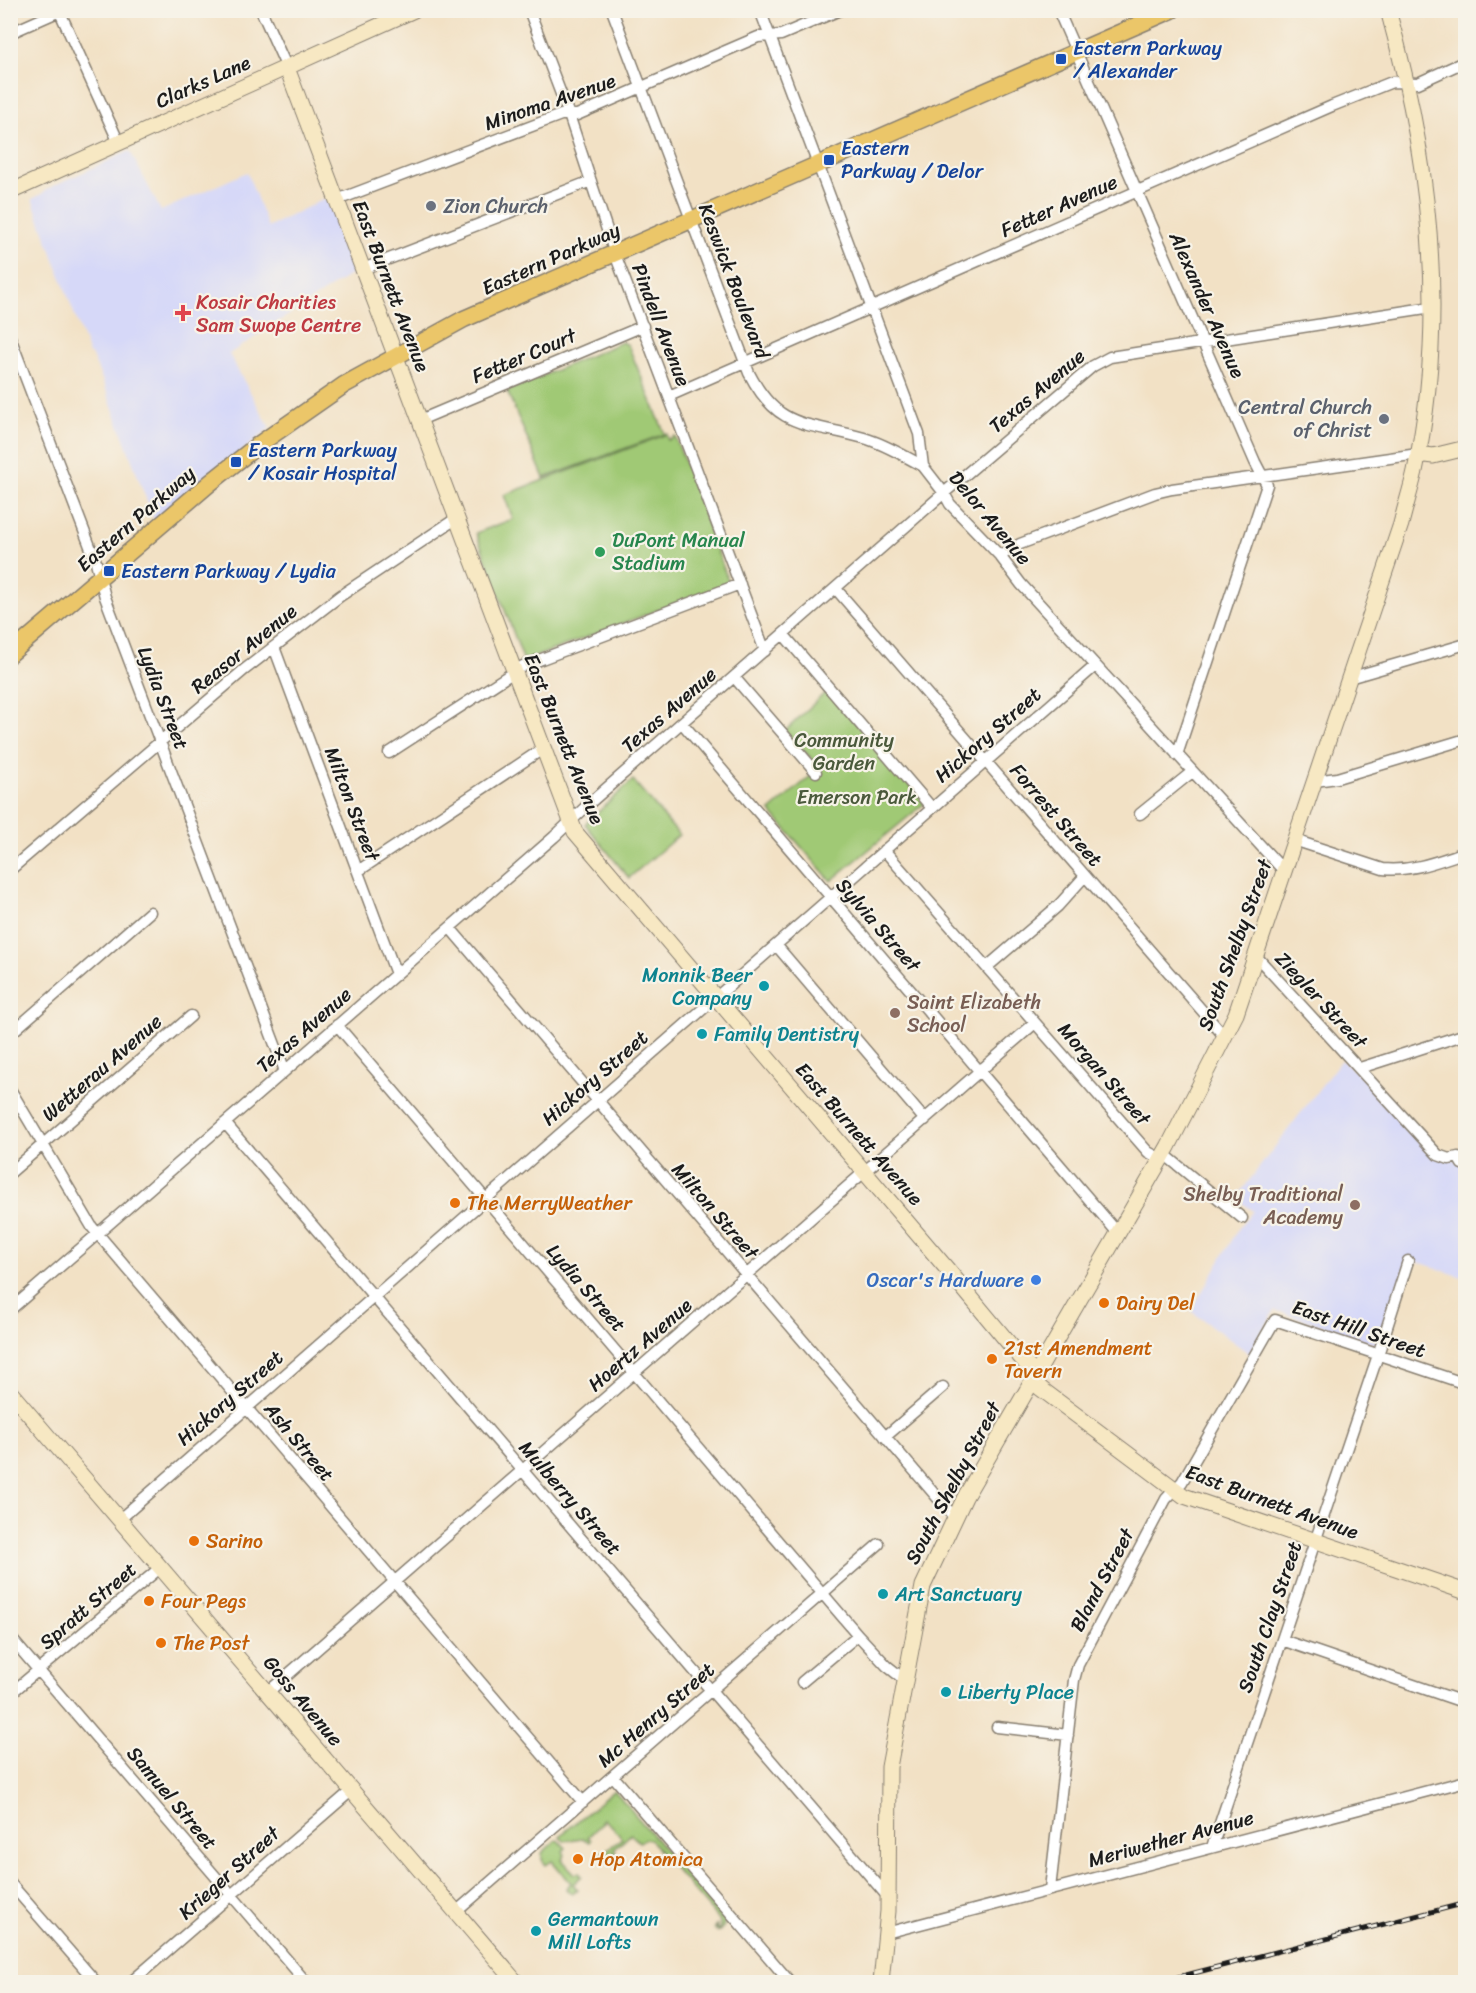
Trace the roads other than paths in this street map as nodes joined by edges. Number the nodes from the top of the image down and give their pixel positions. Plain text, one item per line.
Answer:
1 (261, 10) edge
2 (414, 10) edge
3 (529, 10) edge
4 (612, 10) edge
5 (760, 10) edge
6 (840, 10) edge
7 (1058, 10) edge
8 (1172, 10) edge
9 (1388, 10) edge
10 (60, 11) edge
11 (10, 33) edge
12 (769, 36) junction
13 (1076, 53) junction
14 (1466, 61) edge
15 (287, 68) junction
16 (1407, 82) junction
17 (642, 88) junction
18 (569, 115) junction
19 (119, 143) junction
20 (818, 165) junction
21 (591, 181) junction
22 (1137, 191) junction
23 (10, 192) edge
24 (337, 200) junction
25 (691, 220) junction
26 (615, 254) junction
27 (363, 269) junction
28 (872, 307) junction
29 (1432, 307) junction
30 (643, 326) junction
31 (10, 337) edge
32 (1203, 342) junction
33 (395, 355) junction
34 (745, 363) junction
35 (669, 396) junction
36 (420, 420) junction
37 (1466, 448) edge
38 (1418, 454) junction
39 (922, 466) junction
40 (1263, 477) junction
41 (944, 493) junction
42 (457, 518) junction
43 (999, 556) junction
44 (100, 579) junction
45 (740, 584) junction
46 (836, 589) junction
47 (783, 634) junction
48 (1466, 644) edge
49 (274, 647) junction
50 (765, 651) junction
51 (10, 654) edge
52 (1095, 666) junction
53 (515, 672) junction
54 (734, 677) junction
55 (1349, 678) junction
56 (682, 723) junction
57 (1466, 739) edge
58 (160, 741) junction
59 (544, 748) junction
60 (389, 753) dead end
61 (1177, 755) junction
62 (985, 761) junction
63 (816, 772) dead end
64 (1192, 772) junction
65 (1315, 781) junction
66 (932, 808) junction
67 (1140, 814) dead end
68 (571, 821) junction
69 (1294, 840) junction
70 (884, 850) junction
71 (1466, 852) edge
72 (10, 870) edge
73 (1284, 871) junction
74 (358, 872) junction
75 (1085, 876) junction
76 (831, 897) junction
77 (150, 912) dead end
78 (450, 928) junction
79 (776, 945) junction
80 (1256, 956) junction
81 (987, 967) junction
82 (396, 974) junction
83 (715, 998) junction
84 (192, 1016) dead end
85 (1035, 1023) junction
86 (337, 1025) junction
87 (10, 1034) edge
88 (1466, 1034) edge
89 (1225, 1037) junction
90 (1360, 1068) junction
91 (285, 1071) junction
92 (980, 1071) junction
93 (10, 1089) edge
94 (597, 1101) junction
95 (925, 1120) junction
96 (225, 1123) junction
97 (43, 1144) junction
98 (1161, 1159) junction
99 (1462, 1164) dead end
100 (10, 1173) edge
101 (864, 1173) junction
102 (486, 1198) junction
103 (1242, 1218) dead end
104 (1117, 1232) junction
105 (98, 1233) junction
106 (1408, 1261) dead end
107 (747, 1276) junction
108 (374, 1296) junction
109 (10, 1310) edge
110 (1275, 1320) joint
111 (1378, 1354) junction
112 (635, 1373) junction
113 (1034, 1377) junction
114 (1466, 1384) edge
115 (943, 1388) dead end
116 (10, 1392) edge
117 (246, 1407) junction
118 (885, 1437) junction
119 (523, 1471) junction
120 (1174, 1490) junction
121 (954, 1517) junction
122 (120, 1519) junction
123 (1314, 1541) junction
124 (879, 1544) dead end
125 (161, 1567) junction
126 (395, 1582) junction
127 (822, 1592) junction
128 (1466, 1592) edge
129 (858, 1635) junction
130 (10, 1637) edge
131 (1282, 1640) junction
132 (40, 1671) junction
133 (905, 1680) junction
134 (802, 1682) dead end
135 (710, 1690) junction
136 (268, 1692) junction
137 (10, 1694) edge
138 (1466, 1703) edge
139 (997, 1727) dead end
140 (1068, 1735) junction
141 (613, 1776) junction
142 (1466, 1781) edge
143 (352, 1790) junction
144 (583, 1802) junction
145 (1212, 1847) junction
146 (10, 1882) edge
147 (1050, 1890) junction
148 (231, 1895) junction
149 (888, 1897) junction
150 (456, 1912) junction
151 (886, 1933) junction
152 (96, 1983) edge
153 (131, 1983) edge
154 (306, 1983) edge
155 (516, 1983) edge
156 (790, 1983) edge
157 (881, 1983) edge

1 - 15 street, East Burnett Avenue
2 - 15 main road, Clarks Lane
3 - 18 street, Pindell Avenue
4 - 17 street, Keswick Boulevard
5 - 12 street, Delor Avenue
6 - 12 street, Minoma Avenue
7 - 13 street, Alexander Avenue
8 - 13 main road, Eastern Parkway
9 - 16 main road, South Shelby Street
10 - 11 street
10 - 19 street
12 - 17 street, Minoma Avenue
12 - 20 street, Delor Avenue
13 - 20 main road, Eastern Parkway
13 - 22 street, Alexander Avenue
14 - 16 street, Fetter Avenue
15 - 19 main road, Clarks Lane
15 - 24 main road, East Burnett Avenue
16 - 22 street, Fetter Avenue
16 - 29 main road, South Shelby Street
17 - 18 street, Minoma Avenue
17 - 25 street, Keswick Boulevard
18 - 21 street, Pindell Avenue
18 - 24 street, Minoma Avenue
19 - 23 main road, Clarks Lane
20 - 25 main road, Eastern Parkway
20 - 28 street, Delor Avenue
21 - 26 street, Pindell Avenue
21 - 27 street
22 - 28 street, Fetter Avenue
22 - 32 street, Alexander Avenue
24 - 27 main road, East Burnett Avenue
25 - 26 main road, Eastern Parkway
25 - 34 street, Keswick Boulevard
26 - 30 street, Pindell Avenue
26 - 33 main road, Eastern Parkway
27 - 33 main road, East Burnett Avenue
28 - 34 street, Fetter Avenue
28 - 39 street, Delor Avenue
29 - 32 street, Texas Avenue
29 - 38 main road, South Shelby Street
30 - 35 street, Pindell Avenue
30 - 36 street, Fetter Court
31 - 44 street, Lydia Street
32 - 40 street, Alexander Avenue
32 - 41 street, Texas Avenue
33 - 36 main road, East Burnett Avenue
33 - 44 main road, Eastern Parkway
34 - 35 street, Fetter Avenue
34 - 39 street, Keswick Boulevard
35 - 45 street, Pindell Avenue
36 - 42 main road, East Burnett Avenue
37 - 38 main road
38 - 40 street
38 - 55 main road, South Shelby Street
39 - 41 street, Delor Avenue
40 - 43 street
40 - 61 street, Alexander Avenue
41 - 43 street, Delor Avenue
41 - 46 street, Texas Avenue
42 - 49 street, Reasor Avenue
42 - 53 main road, East Burnett Avenue
43 - 52 street, Delor Avenue
44 - 51 main road, Eastern Parkway
44 - 58 street, Lydia Street
45 - 50 street, Pindell Avenue
45 - 53 street
46 - 47 street, Texas Avenue
46 - 62 street, Forrest Street
47 - 50 street, Texas Avenue
47 - 66 street
48 - 55 street
49 - 58 street, Reasor Avenue
49 - 74 street, Milton Street
50 - 54 street, Texas Avenue
52 - 61 street, Delor Avenue
52 - 62 street, Hickory Street
53 - 59 main road, East Burnett Avenue
53 - 60 street
54 - 56 street, Texas Avenue
54 - 63 street
55 - 65 main road, South Shelby Street
56 - 68 street, Texas Avenue
56 - 76 street, Sylvia Street
57 - 65 street
58 - 72 street, Reasor Avenue
58 - 91 street, Lydia Street
59 - 68 main road, East Burnett Avenue
59 - 74 street
61 - 64 street, Delor Avenue
62 - 66 street, Hickory Street
62 - 75 street, Forrest Street
64 - 67 street
64 - 73 street, Delor Avenue
65 - 69 main road, South Shelby Street
66 - 70 street, Hickory Street
68 - 78 street, Texas Avenue
68 - 83 main road, East Burnett Avenue
69 - 71 street
69 - 73 main road, South Shelby Street
70 - 76 street, Hickory Street
70 - 81 street, Morgan Street
73 - 80 main road, South Shelby Street
74 - 82 street, Milton Street
75 - 81 street
75 - 89 street, Forrest Street
76 - 79 street, Hickory Street
76 - 92 street, Sylvia Street
77 - 87 street
78 - 82 street, Texas Avenue
78 - 94 street, Milton Street
79 - 83 street, Hickory Street
79 - 95 street
80 - 89 main road, South Shelby Street
80 - 90 street, Ziegler Street
81 - 85 street, Morgan Street
82 - 86 street, Texas Avenue
83 - 94 street, Hickory Street
83 - 101 main road, East Burnett Avenue
84 - 97 street, Wetterau Avenue
85 - 92 street, Hoertz Avenue
85 - 98 street, Morgan Street
86 - 91 street, Texas Avenue
86 - 102 street, Lydia Street
88 - 90 street
89 - 98 main road, South Shelby Street
90 - 99 street
91 - 96 street, Texas Avenue
92 - 95 street, Hoertz Avenue
92 - 104 street, Sylvia Street
93 - 97 street, Ash Street
94 - 102 street, Hickory Street
94 - 107 street, Milton Street
95 - 101 street, Hoertz Avenue
96 - 105 street, Texas Avenue
96 - 108 street, Mulberry Street
97 - 100 street, Wetterau Avenue
97 - 105 street, Ash Street
98 - 103 street, Morgan Street
98 - 104 main road, South Shelby Street
101 - 107 street, Hoertz Avenue
101 - 113 main road, East Burnett Avenue
102 - 108 street, Hickory Street
102 - 112 street, Lydia Street
104 - 113 main road, South Shelby Street
105 - 109 street, Texas Avenue
105 - 117 street, Ash Street
106 - 111 street, South Clay Street
107 - 112 street, Hoertz Avenue
107 - 118 street, Milton Street
108 - 117 street, Hickory Street
108 - 119 street, Mulberry Street
110 - 111 street, East Hill Street
110 - 120 street, Bland Street
111 - 114 street, East Hill Street
111 - 123 street, South Clay Street
112 - 119 street, Hoertz Avenue
112 - 127 street, Lydia Street
113 - 120 main road, East Burnett Avenue
113 - 121 main road, South Shelby Street
115 - 118 street
116 - 122 main road, Goss Avenue
117 - 122 street, Hickory Street
117 - 126 street, Ash Street
118 - 121 street, Milton Street
119 - 126 street, Hoertz Avenue
119 - 135 street, Mulberry Street
120 - 123 main road, East Burnett Avenue
120 - 140 street, Bland Street
121 - 133 main road, South Shelby Street
122 - 125 main road, Goss Avenue
123 - 128 main road, East Burnett Avenue
123 - 131 street, South Clay Street
124 - 127 street, Mc Henry Street
125 - 132 street, Spratt Street
125 - 136 main road, Goss Avenue
126 - 136 street, Hoertz Avenue
126 - 144 street, Ash Street
127 - 129 street, Lydia Street
127 - 135 street, Mc Henry Street
129 - 133 street, Lydia Street
129 - 134 street
130 - 132 street, Samuel Street
131 - 138 street
131 - 145 street, South Clay Street
132 - 137 street, Spratt Street
132 - 148 street, Samuel Street
133 - 149 main road, South Shelby Street
135 - 141 street, Mc Henry Street
135 - 149 street, Mulberry Street
136 - 143 main road, Goss Avenue
139 - 140 street
140 - 147 street, Bland Street
141 - 144 street, Mc Henry Street
141 - 156 street
142 - 145 street, Meriwether Avenue
143 - 148 street, Krieger Street
143 - 150 main road, Goss Avenue
144 - 150 street, Mc Henry Street
145 - 147 street, Meriwether Avenue
146 - 152 street
147 - 151 street, Meriwether Avenue
148 - 153 street, Krieger Street
148 - 154 street, Samuel Street
149 - 151 main road, South Shelby Street
150 - 155 main road, Goss Avenue
151 - 157 main road, South Shelby Street

